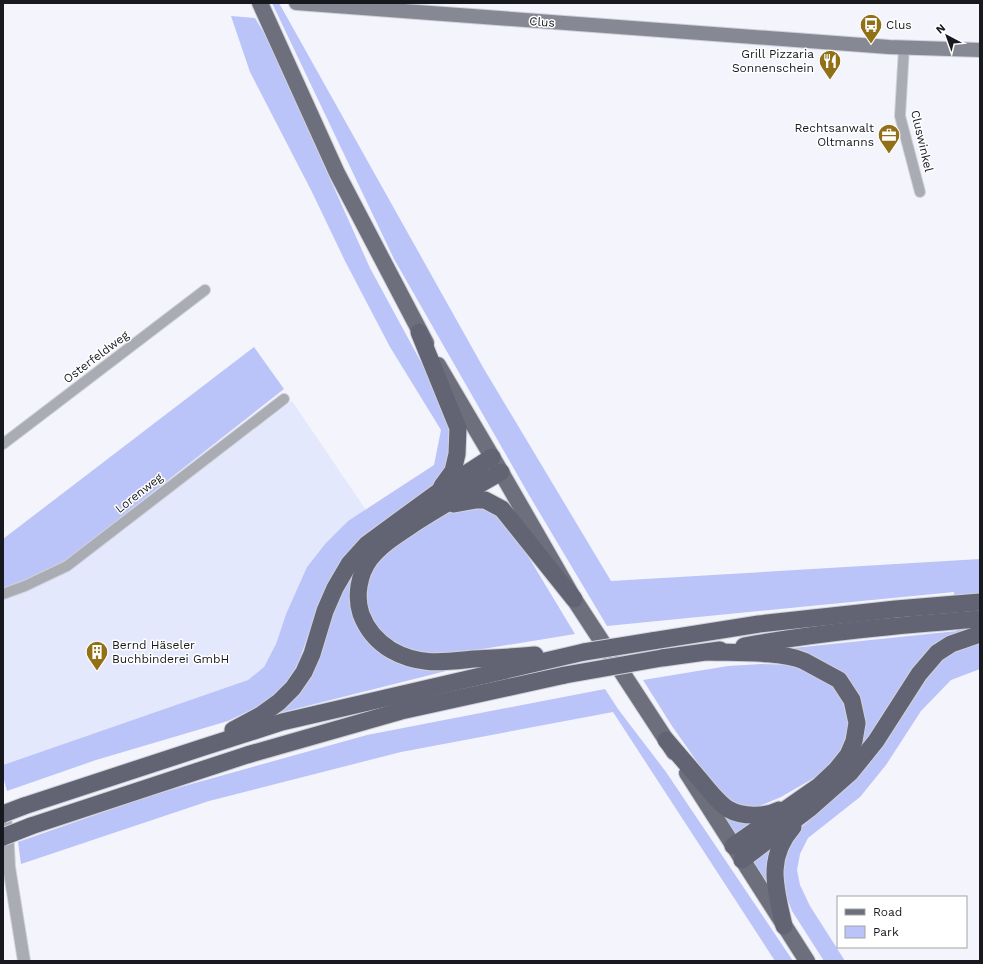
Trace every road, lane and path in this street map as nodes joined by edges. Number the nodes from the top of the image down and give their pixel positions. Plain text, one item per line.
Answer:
1 (260, 3) edge
2 (296, 3) edge
3 (904, 48) junction
4 (980, 50) edge
5 (920, 192) dead end
6 (205, 290) dead end
7 (419, 332) junction
8 (284, 399) dead end
9 (3, 444) edge
10 (492, 457) junction
11 (502, 472) junction
12 (439, 500) junction
13 (3, 594) edge
14 (574, 599) junction
15 (980, 602) edge
16 (980, 619) edge
17 (980, 634) edge
18 (708, 652) junction
19 (554, 656) junction
20 (666, 740) junction
21 (204, 747) junction
22 (805, 804) junction
23 (3, 813) edge
24 (3, 838) edge
25 (738, 853) junction
26 (784, 926) junction
27 (24, 961) edge
28 (807, 961) edge

1 - 7 main road
2 - 3 main road, Clus
3 - 4 main road, Clus
3 - 5 street, Cluswinkel
6 - 9 street, Osterfeldweg
7 - 10 main road
7 - 12 highway
8 - 13 street, Lorenweg
10 - 11 main road
10 - 12 highway
11 - 12 highway
11 - 14 main road
12 - 14 highway
12 - 19 highway
12 - 21 highway
14 - 20 main road
15 - 19 highway, bridge
16 - 18 highway
17 - 22 highway
18 - 22 highway
18 - 24 highway, bridge
19 - 21 highway
20 - 22 highway
20 - 25 main road
21 - 23 highway, bridge
22 - 25 highway
22 - 26 highway
23 - 27 street
25 - 26 main road
26 - 28 main road

